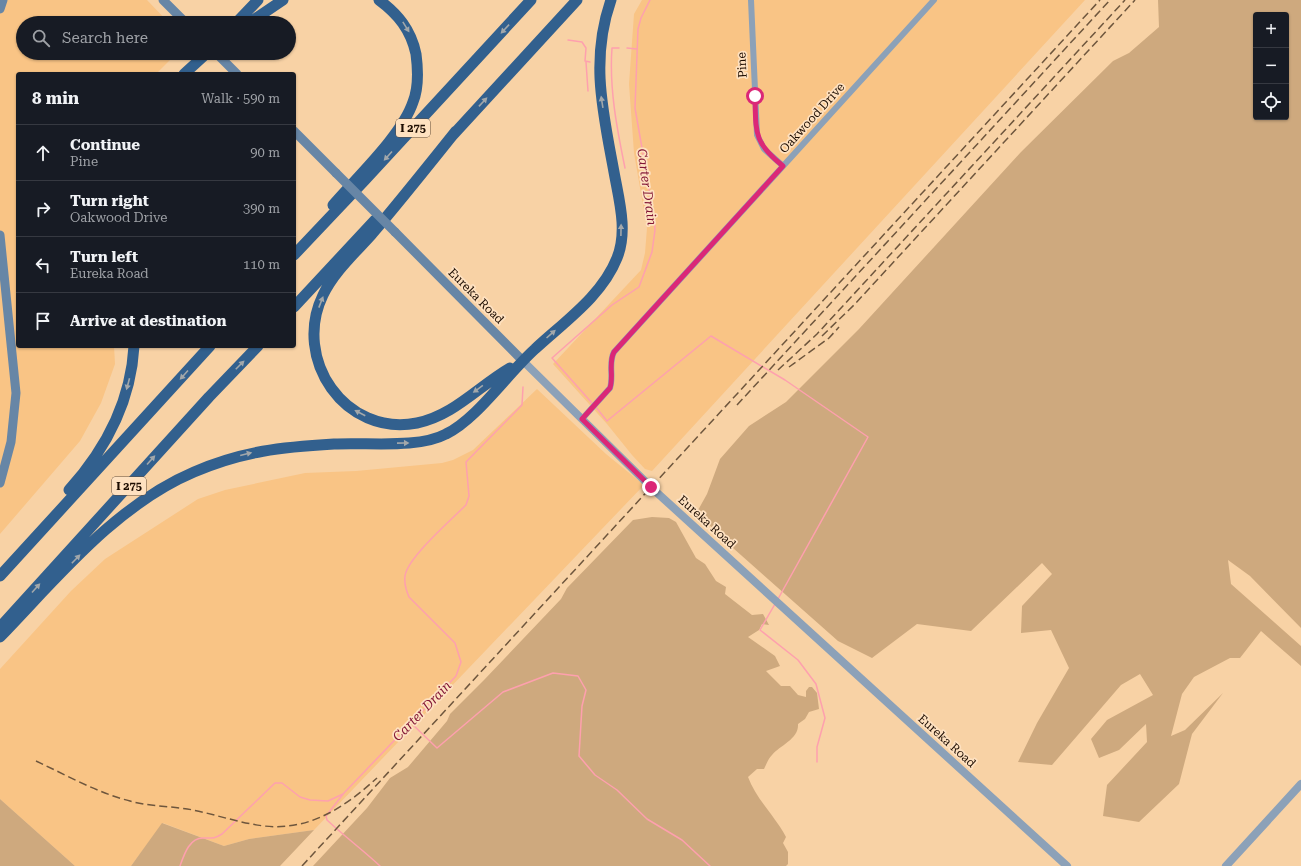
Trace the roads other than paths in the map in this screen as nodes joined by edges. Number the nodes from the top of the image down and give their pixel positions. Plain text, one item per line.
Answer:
1 (3, 0) edge
2 (163, 0) edge
3 (258, 0) edge
4 (283, 0) edge
5 (379, 0) edge
6 (531, 0) edge
7 (577, 0) edge
8 (612, 0) edge
9 (751, 0) edge
10 (934, 0) edge
11 (0, 9) edge
12 (179, 16) edge
13 (243, 16) edge
14 (259, 16) edge
15 (199, 60) edge
16 (223, 60) edge
17 (186, 72) edge
18 (235, 72) edge
19 (456, 131) junction
20 (296, 133) edge
21 (783, 166) junction
22 (0, 235) edge
23 (296, 249) edge
24 (296, 253) edge
25 (296, 305) edge
26 (134, 348) edge
27 (208, 348) edge
28 (256, 348) edge
29 (522, 360) junction
30 (582, 419) junction
31 (0, 483) edge
32 (0, 567) edge
33 (0, 576) edge
34 (0, 627) edge
35 (0, 637) edge
36 (1301, 784) edge
37 (1067, 866) edge
38 (1226, 866) edge

1 - 11 main road
2 - 12 main road
3 - 13 highway
4 - 14 highway
5 -> 23 highway
6 -> 24 highway, I 275
19 -> 7 highway, I 275
29 -> 8 highway
9 - 21 street, Pine
10 - 21 street, Oakwood Drive
15 - 17 highway
16 - 18 main road
19 - 25 highway, I 275
29 -> 19 highway
20 - 29 main road, Eureka Road, bridge
21 - 30 street, Oakwood Drive
22 - 31 main road
26 -> 32 highway
27 -> 33 highway, I 275
34 -> 28 highway, I 275
29 - 30 street, Eureka Road
35 -> 29 highway
30 - 37 street, Eureka Road
36 - 38 street

